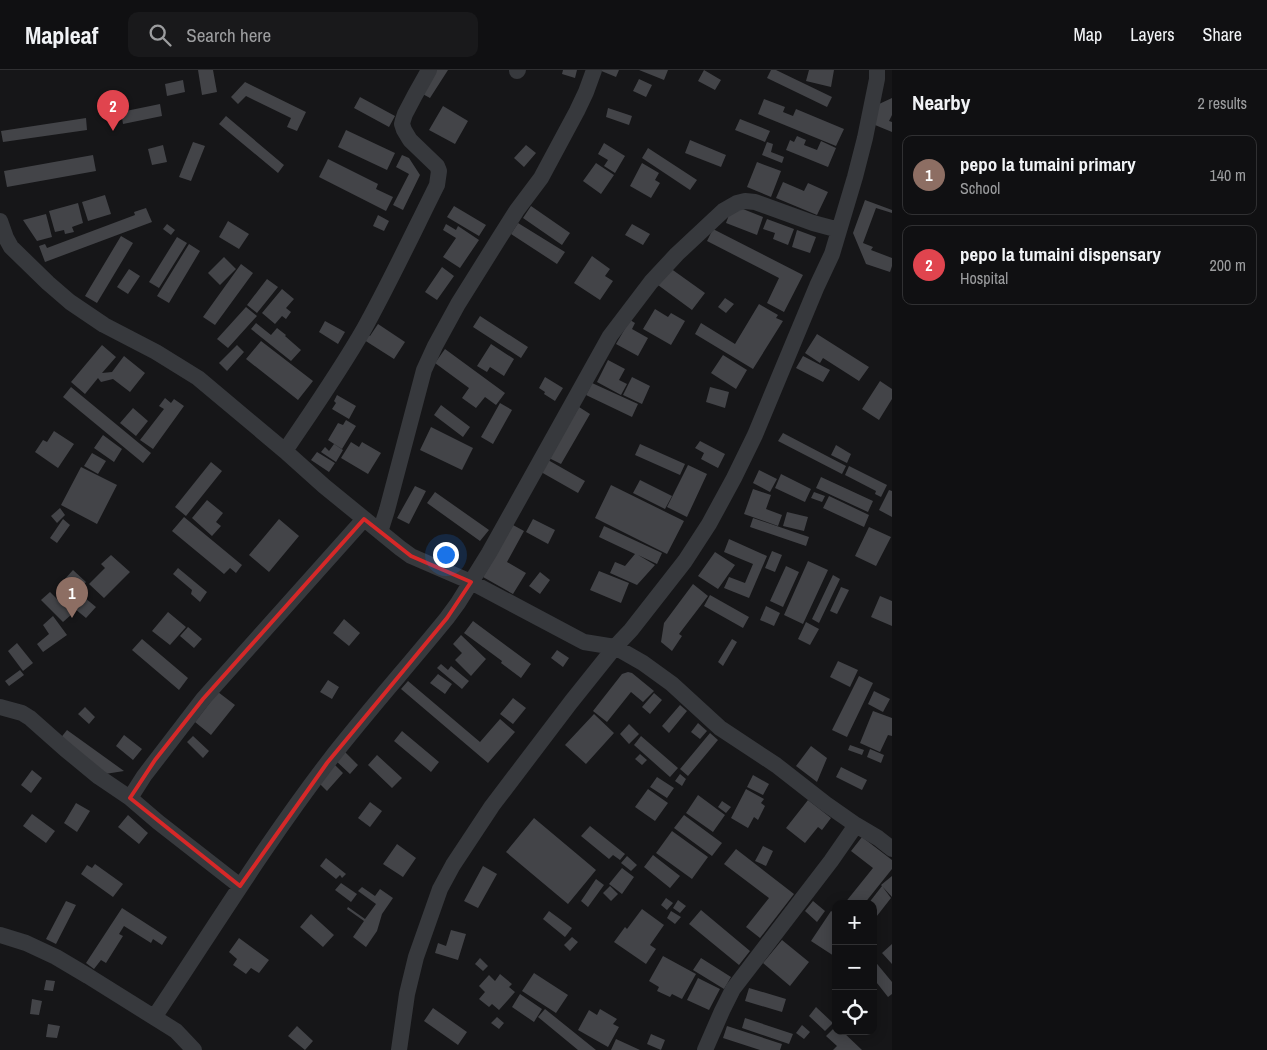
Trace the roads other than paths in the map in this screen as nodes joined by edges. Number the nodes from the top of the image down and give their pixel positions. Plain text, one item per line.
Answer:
1 (429, 70) edge
2 (594, 70) edge
3 (877, 70) edge
4 (0, 221) edge
5 (839, 230) junction
6 (5, 253) edge
7 (286, 451) junction
8 (364, 519) junction
9 (380, 532) junction
10 (471, 582) junction
11 (614, 647) junction
12 (0, 707) edge
13 (130, 798) junction
14 (856, 825) junction
15 (892, 849) edge
16 (240, 886) junction
17 (0, 935) edge
18 (155, 1016) junction
19 (194, 1050) edge
20 (399, 1050) edge
21 (705, 1050) edge

1 - 7 street
2 - 9 street
3 - 5 street
4 - 6 street
5 - 10 street
5 - 11 street
6 - 7 street
7 - 8 street
8 - 9 street
8 - 13 street
9 - 10 street
10 - 11 street
10 - 16 street
11 - 14 street
11 - 20 street
12 - 13 street
13 - 16 street
14 - 15 street
14 - 21 street
16 - 18 street
17 - 18 street
18 - 19 street

